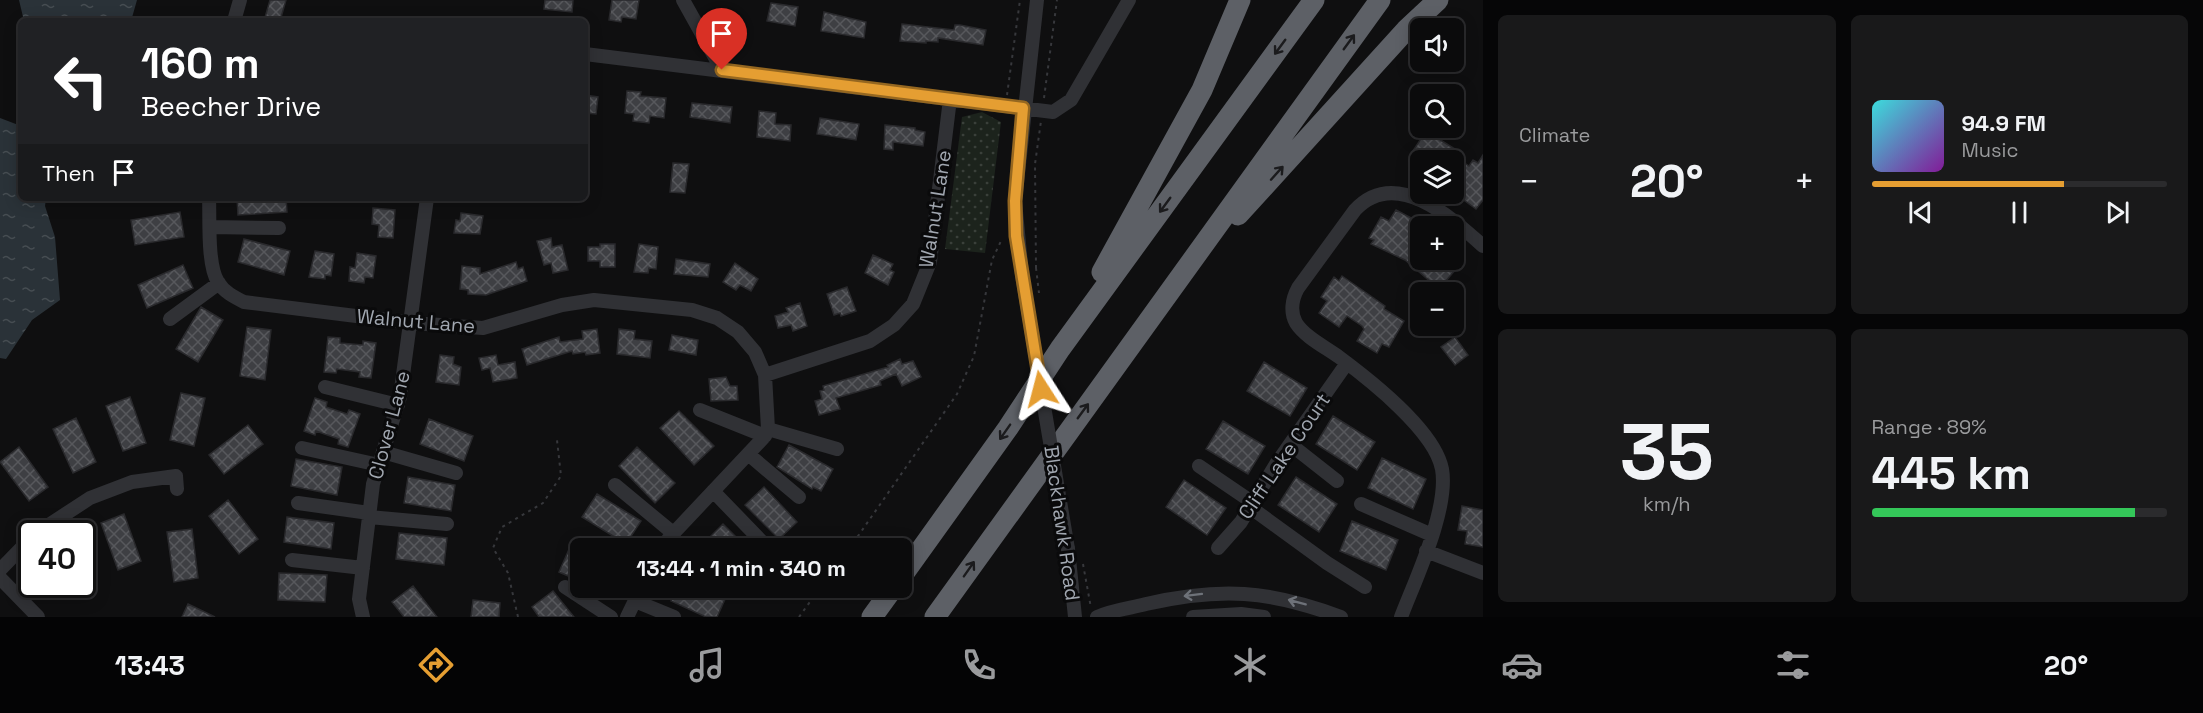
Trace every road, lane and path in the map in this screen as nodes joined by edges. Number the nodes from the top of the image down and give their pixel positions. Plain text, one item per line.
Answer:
1 (240, 0) edge
2 (683, 0) edge
3 (1020, 0) edge
4 (1037, 0) edge
5 (1057, 0) edge
6 (1129, 0) edge
7 (1227, 0) edge
8 (1240, 0) edge
9 (1314, 0) edge
10 (1380, 0) edge
11 (1438, 0) edge
12 (235, 18) edge
13 (588, 54) edge
14 (722, 70) junction
15 (1202, 90) junction
16 (950, 99) junction
17 (1006, 106) junction
18 (1023, 108) junction
19 (1042, 111) junction
20 (208, 201) edge
21 (427, 201) edge
22 (210, 227) junction
23 (279, 228) dead end
24 (1000, 241) dead end
25 (1483, 246) edge
26 (1036, 268) dead end
27 (219, 283) junction
28 (1167, 294) junction
29 (170, 319) dead end
30 (412, 322) junction
31 (1060, 349) junction
32 (1347, 363) junction
33 (765, 375) junction
34 (325, 387) dead end
35 (398, 405) junction
36 (700, 411) dead end
37 (767, 432) junction
38 (557, 440) dead end
39 (1290, 444) junction
40 (302, 448) dead end
41 (837, 449) dead end
42 (748, 454) junction
43 (381, 458) junction
44 (1199, 466) dead end
45 (456, 473) dead end
46 (1337, 481) dead end
47 (615, 485) dead end
48 (177, 489) dead end
49 (713, 491) junction
50 (799, 497) dead end
51 (298, 503) dead end
52 (1361, 504) dead end
53 (1251, 505) junction
54 (369, 515) junction
55 (56, 520) edge
56 (447, 524) dead end
57 (1432, 535) junction
58 (665, 538) edge
59 (674, 538) edge
60 (758, 538) edge
61 (857, 538) edge
62 (1218, 548) dead end
63 (18, 551) edge
64 (1426, 551) junction
65 (1082, 557) dead end
66 (292, 561) dead end
67 (912, 562) edge
68 (363, 568) junction
69 (0, 570) edge
70 (1483, 573) edge
71 (0, 578) edge
72 (565, 587) dead end
73 (1365, 587) dead end
74 (636, 598) edge
75 (813, 598) edge
76 (886, 598) edge
77 (635, 601) junction
78 (38, 617) edge
79 (363, 617) edge
80 (518, 617) edge
81 (610, 617) edge
82 (627, 617) edge
83 (674, 617) edge
84 (799, 617) edge
85 (872, 617) edge
86 (935, 617) edge
87 (1076, 617) edge
88 (1091, 617) edge
89 (1097, 617) edge
90 (1193, 617) edge
91 (1264, 617) edge
92 (1341, 617) edge
93 (1401, 617) edge

1 - 12 street
2 - 14 street
3 - 17 path
4 - 18 street, Blackhawk Road
5 - 19 path
6 - 19 street
7 - 15 highway
8 - 15 highway
9 -> 31 highway
28 -> 10 highway
28 -> 11 highway
13 - 14 street
14 - 16 street
15 - 31 highway
16 - 17 street
16 - 33 street, Walnut Lane
17 - 18 street
18 - 19 street
18 - 87 street, Blackhawk Road, bridge
19 - 26 path
20 - 22 street
21 - 30 street, Clover Lane
22 - 23 street
22 - 27 street
24 - 61 path
25 - 32 street
27 - 29 street
27 - 30 street, Walnut Lane
86 -> 28 highway
30 - 33 street, Walnut Lane
30 - 35 street, Clover Lane
31 -> 67 highway
32 - 39 street, Cliff Lake Court
32 - 57 street
33 - 37 street
34 - 35 street
35 - 43 street, Clover Lane
36 - 37 street
37 - 41 street
37 - 42 street
38 - 80 path
39 - 46 street
39 - 53 street, Cliff Lake Court
40 - 43 street
42 - 49 street
42 - 50 street
43 - 45 street
43 - 54 street, Clover Lane
44 - 53 street
47 - 58 street
48 - 55 street
49 - 59 street
49 - 60 street
51 - 54 street
52 - 57 street
53 - 62 street, Cliff Lake Court
53 - 73 street
54 - 56 street
54 - 68 street, Clover Lane
57 - 64 street
63 - 69 street
64 - 70 street
64 - 93 street
65 - 88 path
66 - 68 street
68 - 79 street, Clover Lane
71 - 78 street
72 - 81 street
74 - 77 street
75 - 84 path
76 - 85 highway
77 - 82 street
77 - 83 street
92 -> 89 street
90 - 91 street

